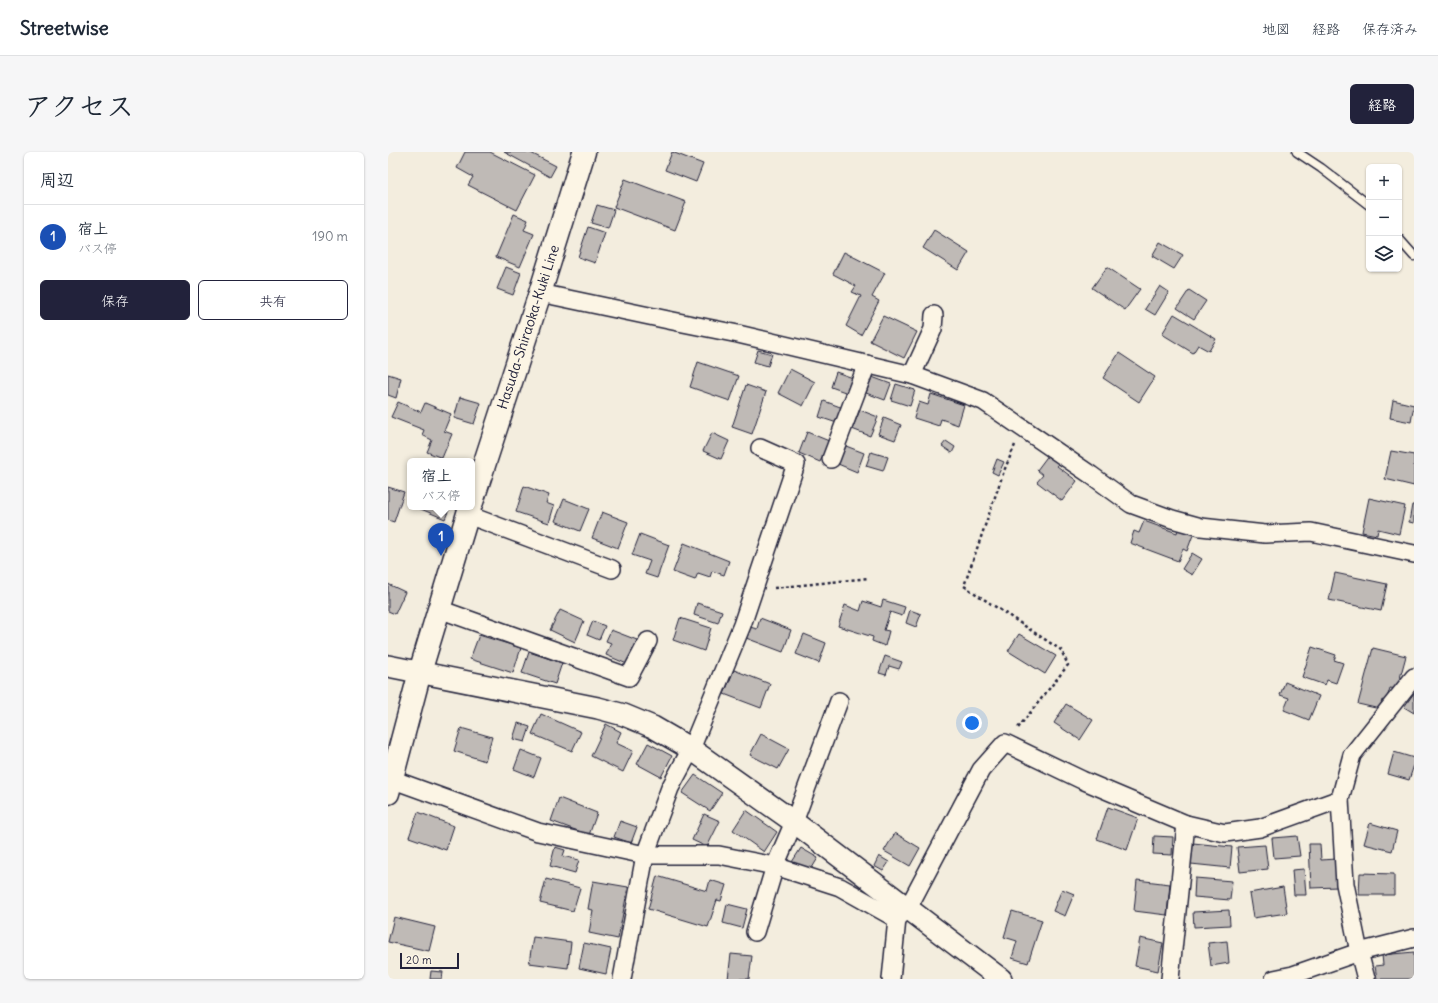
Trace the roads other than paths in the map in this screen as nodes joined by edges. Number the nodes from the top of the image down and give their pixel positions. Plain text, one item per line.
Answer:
1 (584, 152) edge
2 (1297, 152) edge
3 (1366, 203) edge
4 (1402, 242) edge
5 (1414, 256) edge
6 (540, 293) junction
7 (934, 315) dead end
8 (867, 364) junction
9 (912, 375) junction
10 (760, 448) dead end
11 (831, 459) dead end
12 (475, 493) edge
13 (469, 510) edge
14 (475, 510) edge
15 (1414, 554) edge
16 (612, 569) dead end
17 (439, 609) junction
18 (648, 640) dead end
19 (388, 666) edge
20 (420, 672) junction
21 (1414, 677) edge
22 (839, 701) dead end
23 (692, 750) junction
24 (390, 786) edge
25 (1340, 799) junction
26 (794, 822) junction
27 (1186, 824) junction
28 (645, 855) junction
29 (775, 866) junction
30 (902, 914) junction
31 (755, 932) dead end
32 (1414, 938) edge
33 (1359, 952) junction
34 (622, 979) edge
35 (891, 979) edge
36 (1002, 979) edge
37 (1170, 979) edge
38 (1274, 979) edge
39 (1366, 979) edge

1 - 6 main road, Hasuda-Shiraoka-Kuki Line
2 - 3 lane
4 - 5 lane
6 - 8 street
6 - 12 main road, Hasuda-Shiraoka-Kuki Line
7 - 9 street
8 - 9 street
8 - 11 street
9 - 15 street
10 - 23 street
13 - 17 main road, Hasuda-Shiraoka-Kuki Line
14 - 16 street
17 - 18 street
17 - 20 main road, Hasuda-Shiraoka-Kuki Line
19 - 20 street
20 - 23 street
20 - 24 main road, Hasuda-Shiraoka-Kuki Line
21 - 25 street
22 - 26 street
23 - 26 street
23 - 28 street
24 - 28 street
25 - 27 street
25 - 33 street
26 - 29 street
26 - 30 street
27 - 30 street
27 - 37 street
28 - 29 street
28 - 34 street
29 - 30 street
29 - 31 street
30 - 35 street
30 - 36 street
32 - 33 street
33 - 38 street
33 - 39 street

